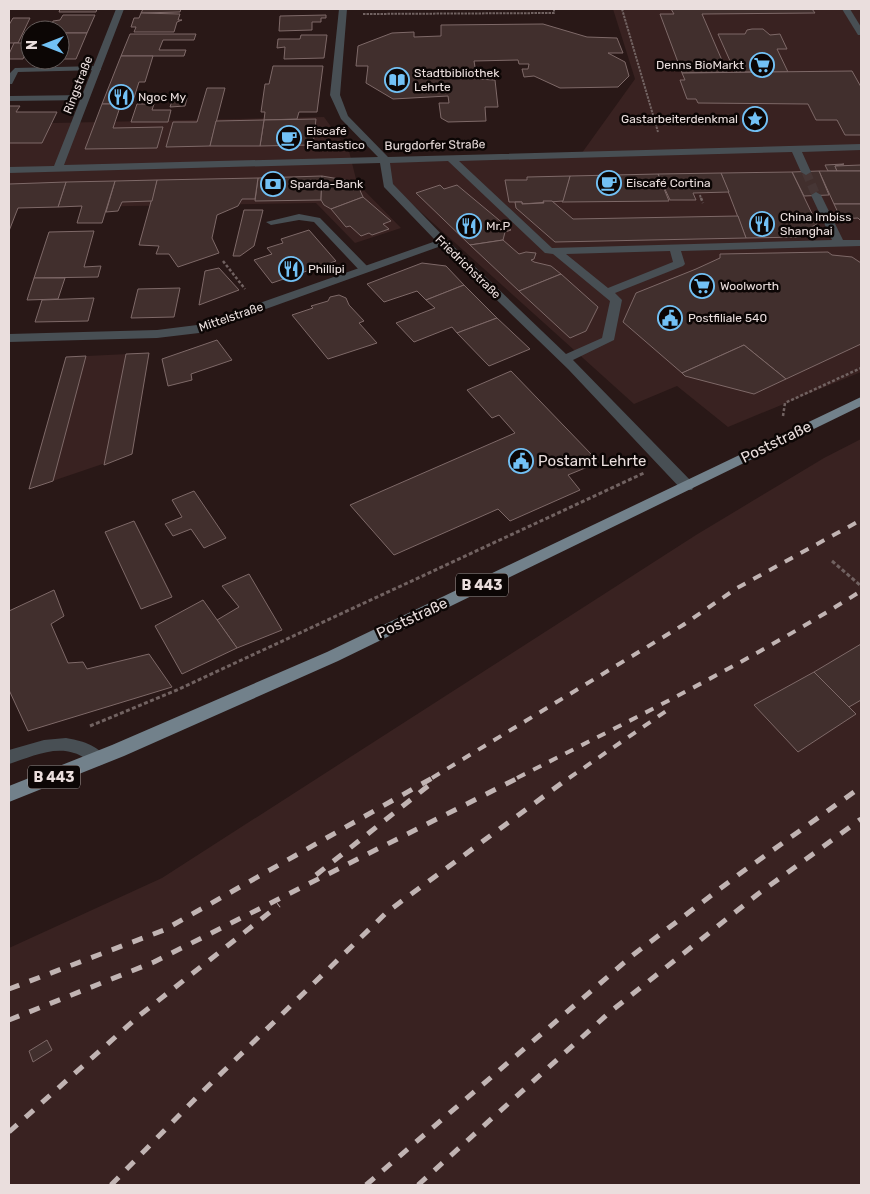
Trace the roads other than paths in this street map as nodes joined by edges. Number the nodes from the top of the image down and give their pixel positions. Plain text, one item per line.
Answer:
1 (120, 9) edge
2 (846, 9) edge
3 (343, 12) edge
4 (861, 33) edge
5 (98, 68) junction
6 (9, 82) edge
7 (9, 98) edge
8 (86, 98) junction
9 (861, 147) edge
10 (795, 148) junction
11 (384, 158) junction
12 (450, 158) junction
13 (58, 169) junction
14 (9, 170) edge
15 (806, 172) tunnel mouth
16 (816, 196) tunnel mouth
17 (270, 222) dead end
18 (443, 242) junction
19 (861, 243) edge
20 (839, 244) junction
21 (675, 248) junction
22 (556, 251) junction
23 (365, 270) junction
24 (606, 293) junction
25 (9, 338) edge
26 (564, 359) junction
27 (861, 401) edge
28 (687, 486) junction
29 (9, 757) edge
30 (98, 760) junction
31 (9, 794) edge

1 - 5 street, Ringstraße
2 - 4 street
3 - 11 street
5 - 6 lane
5 - 8 street, Ringstraße
7 - 8 lane
8 - 13 street, Ringstraße
9 - 10 street, Burgdorfer Straße
10 - 12 street, Burgdorfer Straße
10 - 15 street
11 - 12 street, Burgdorfer Straße
11 - 13 street, Burgdorfer Straße
11 - 18 street, Friedrichstraße
12 - 22 street
13 - 14 street, Burgdorfer Straße
16 - 20 street
17 - 23 lane
18 - 23 street, Mittelstraße
18 - 26 street, Friedrichstraße
19 - 20 street
20 - 21 street
21 - 22 street
21 - 24 street
22 - 24 street
23 - 25 street, Mittelstraße
24 - 26 street
26 - 28 street, Friedrichstraße
27 - 28 main road, Poststraße / B 443
28 - 30 main road, Poststraße / B 443
29 - 30 lane
30 - 31 main road, Poststraße / B 443

